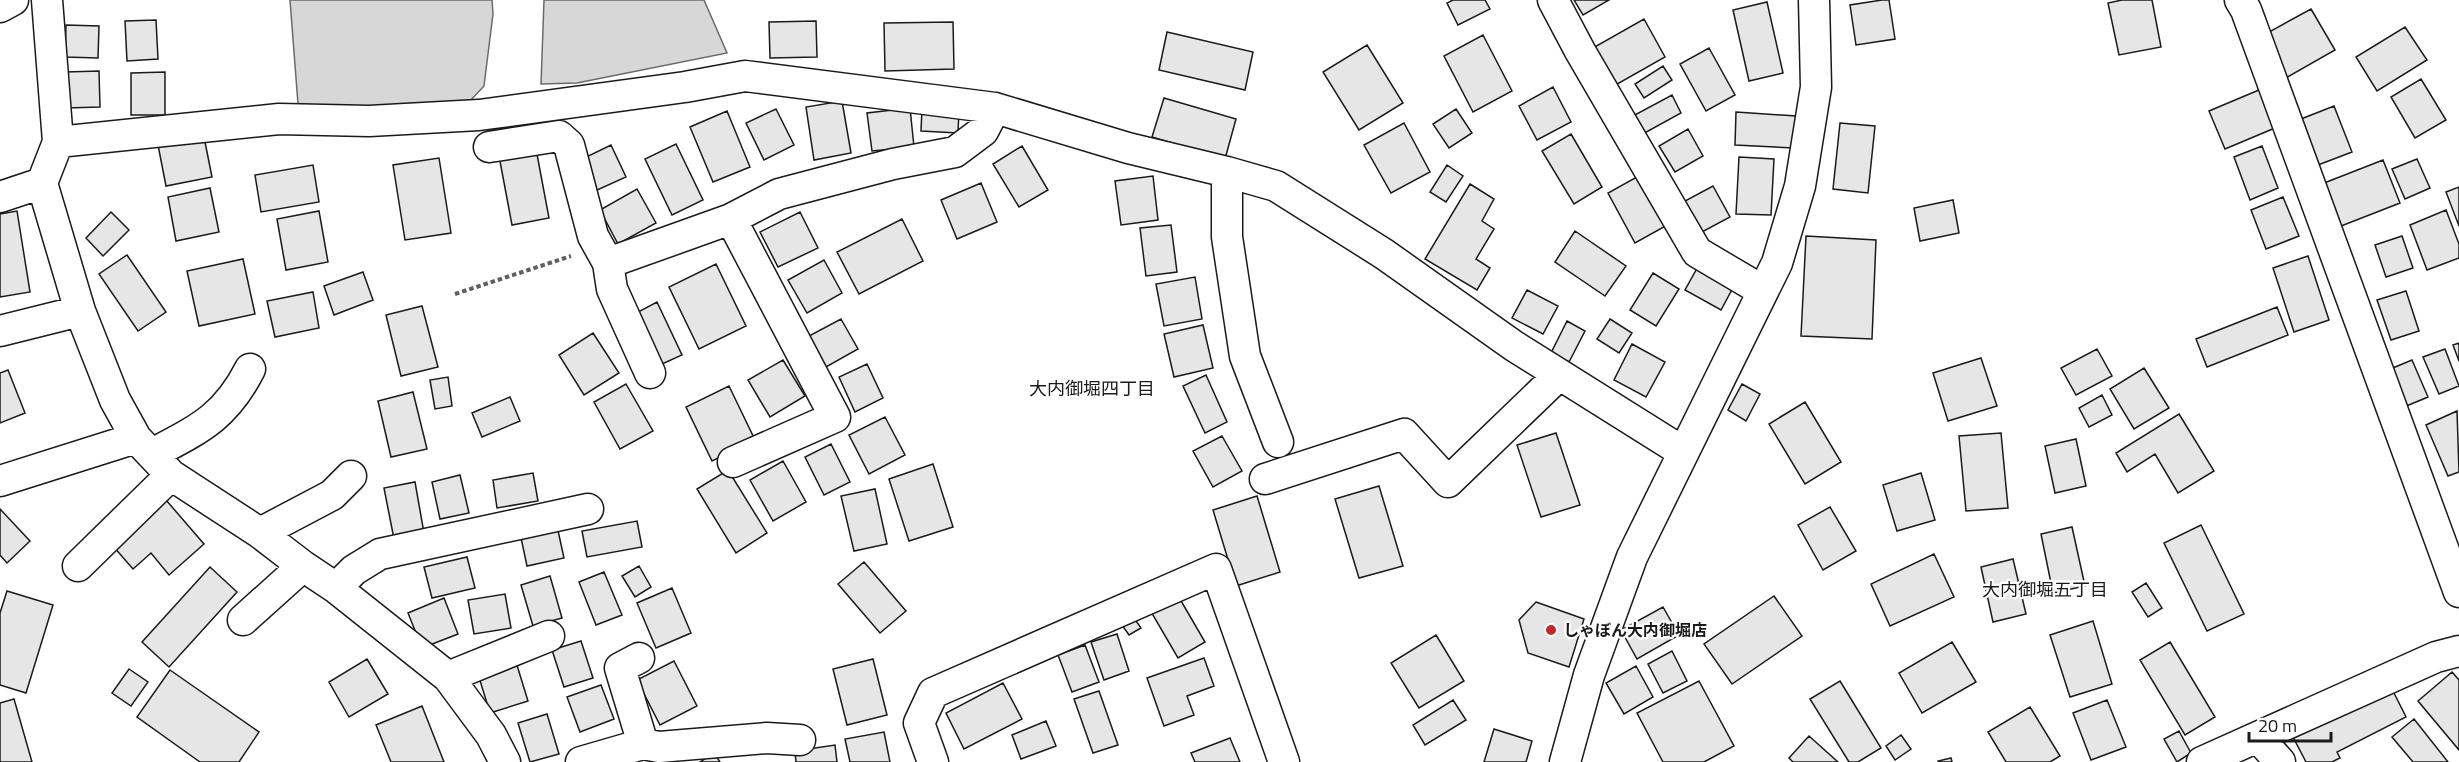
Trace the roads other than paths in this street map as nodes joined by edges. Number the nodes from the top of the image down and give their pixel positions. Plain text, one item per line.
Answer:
1 (13, 0) edge
2 (47, 0) edge
3 (1553, 0) edge
4 (1814, 0) edge
5 (2240, 0) edge
6 (0, 7) edge
7 (995, 108) junction
8 (58, 142) junction
9 (489, 147) dead end
10 (1227, 172) junction
11 (42, 183) junction
12 (0, 197) edge
13 (731, 219) junction
14 (593, 254) junction
15 (1763, 291) junction
16 (80, 311) junction
17 (0, 331) edge
18 (250, 369) dead end
19 (650, 373) dead end
20 (1559, 375) junction
21 (1278, 442) dead end
22 (1683, 452) junction
23 (153, 455) junction
24 (733, 462) dead end
25 (351, 476) dead end
26 (1265, 479) dead end
27 (0, 481) edge
28 (588, 509) dead end
29 (260, 533) junction
30 (78, 566) dead end
31 (303, 566) junction
32 (336, 588) junction
33 (2459, 592) edge
34 (243, 620) dead end
35 (537, 650) dead end
36 (2459, 651) edge
37 (639, 658) dead end
38 (448, 677) junction
39 (2258, 737) junction
40 (800, 740) dead end
41 (655, 751) edge
42 (505, 762) edge
43 (581, 762) edge
44 (933, 762) edge
45 (1284, 762) edge
46 (1565, 762) edge
47 (2202, 762) edge
48 (2280, 762) edge

1 - 6 street
2 - 8 street
3 - 15 street
4 - 15 street
5 - 33 street
7 - 8 street
7 - 10 street
7 - 13 street
8 - 11 street
9 - 14 street
10 - 20 street
10 - 21 street
11 - 12 street
11 - 16 street
13 - 14 street
13 - 24 street
14 - 19 street
15 - 22 street
16 - 17 street
16 - 23 street
18 - 23 street
20 - 22 street
20 - 26 street
22 - 46 street
23 - 27 street
23 - 29 street
23 - 30 street
25 - 29 street
28 - 32 street
29 - 31 street
31 - 32 street
31 - 34 street
32 - 38 street
35 - 38 street
36 - 39 street
37 - 41 street
38 - 42 street
39 - 47 street
39 - 48 street
40 - 41 street
41 - 43 street
44 - 45 street

